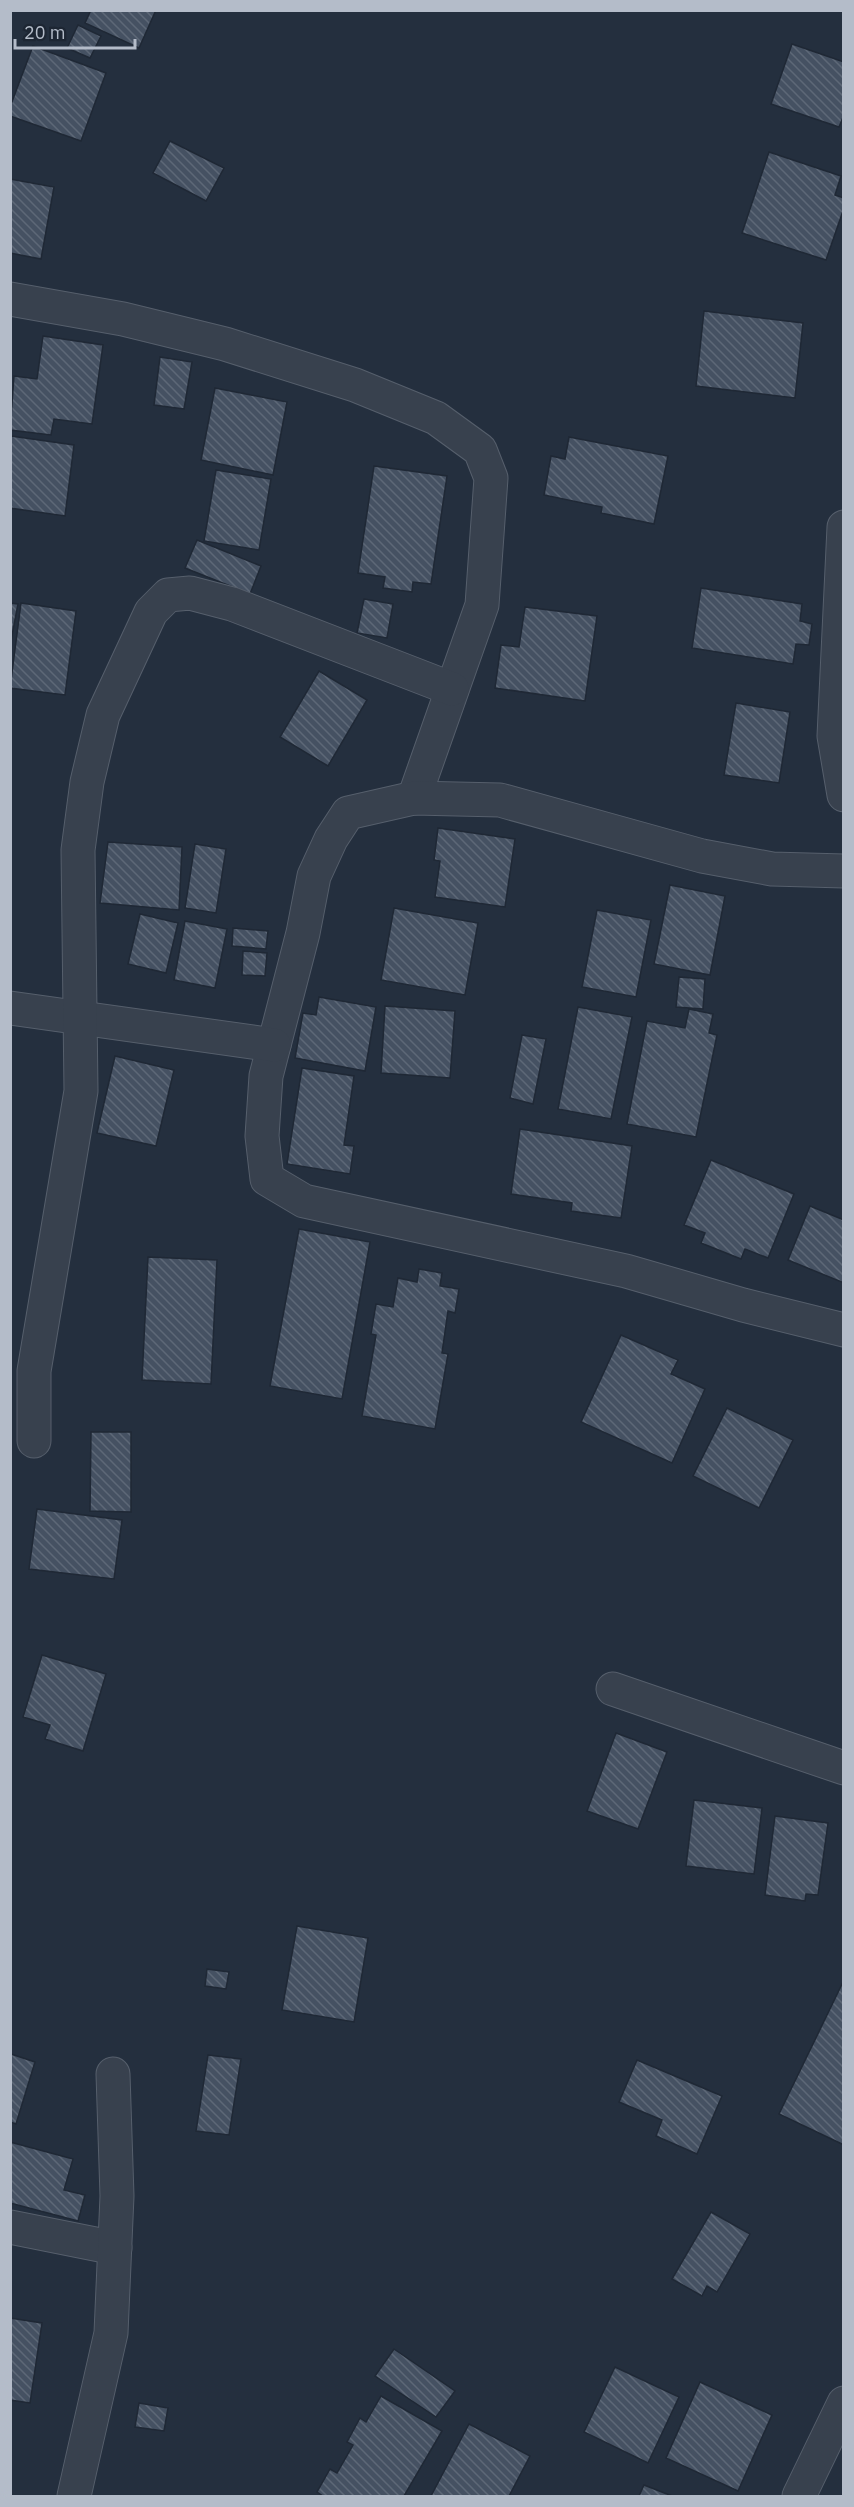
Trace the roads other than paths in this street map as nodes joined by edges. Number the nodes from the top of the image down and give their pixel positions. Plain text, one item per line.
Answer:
1 (10, 299) edge
2 (843, 527) edge
3 (841, 611) edge
4 (452, 689) junction
5 (843, 795) edge
6 (414, 798) junction
7 (843, 871) edge
8 (10, 1008) edge
9 (80, 1018) junction
10 (274, 1045) junction
11 (843, 1330) edge
12 (34, 1441) dead end
13 (613, 1689) dead end
14 (843, 1768) edge
15 (113, 2074) dead end
16 (10, 2227) edge
17 (115, 2248) junction
18 (843, 2403) edge
19 (74, 2496) edge
20 (799, 2496) edge

1 - 4 street
2 - 3 street
3 - 5 street
4 - 6 street
4 - 9 street
6 - 7 street
6 - 10 street
8 - 9 street
9 - 10 street
9 - 12 street
10 - 11 street
13 - 14 street
15 - 17 street
16 - 17 street
17 - 19 street
18 - 20 street

